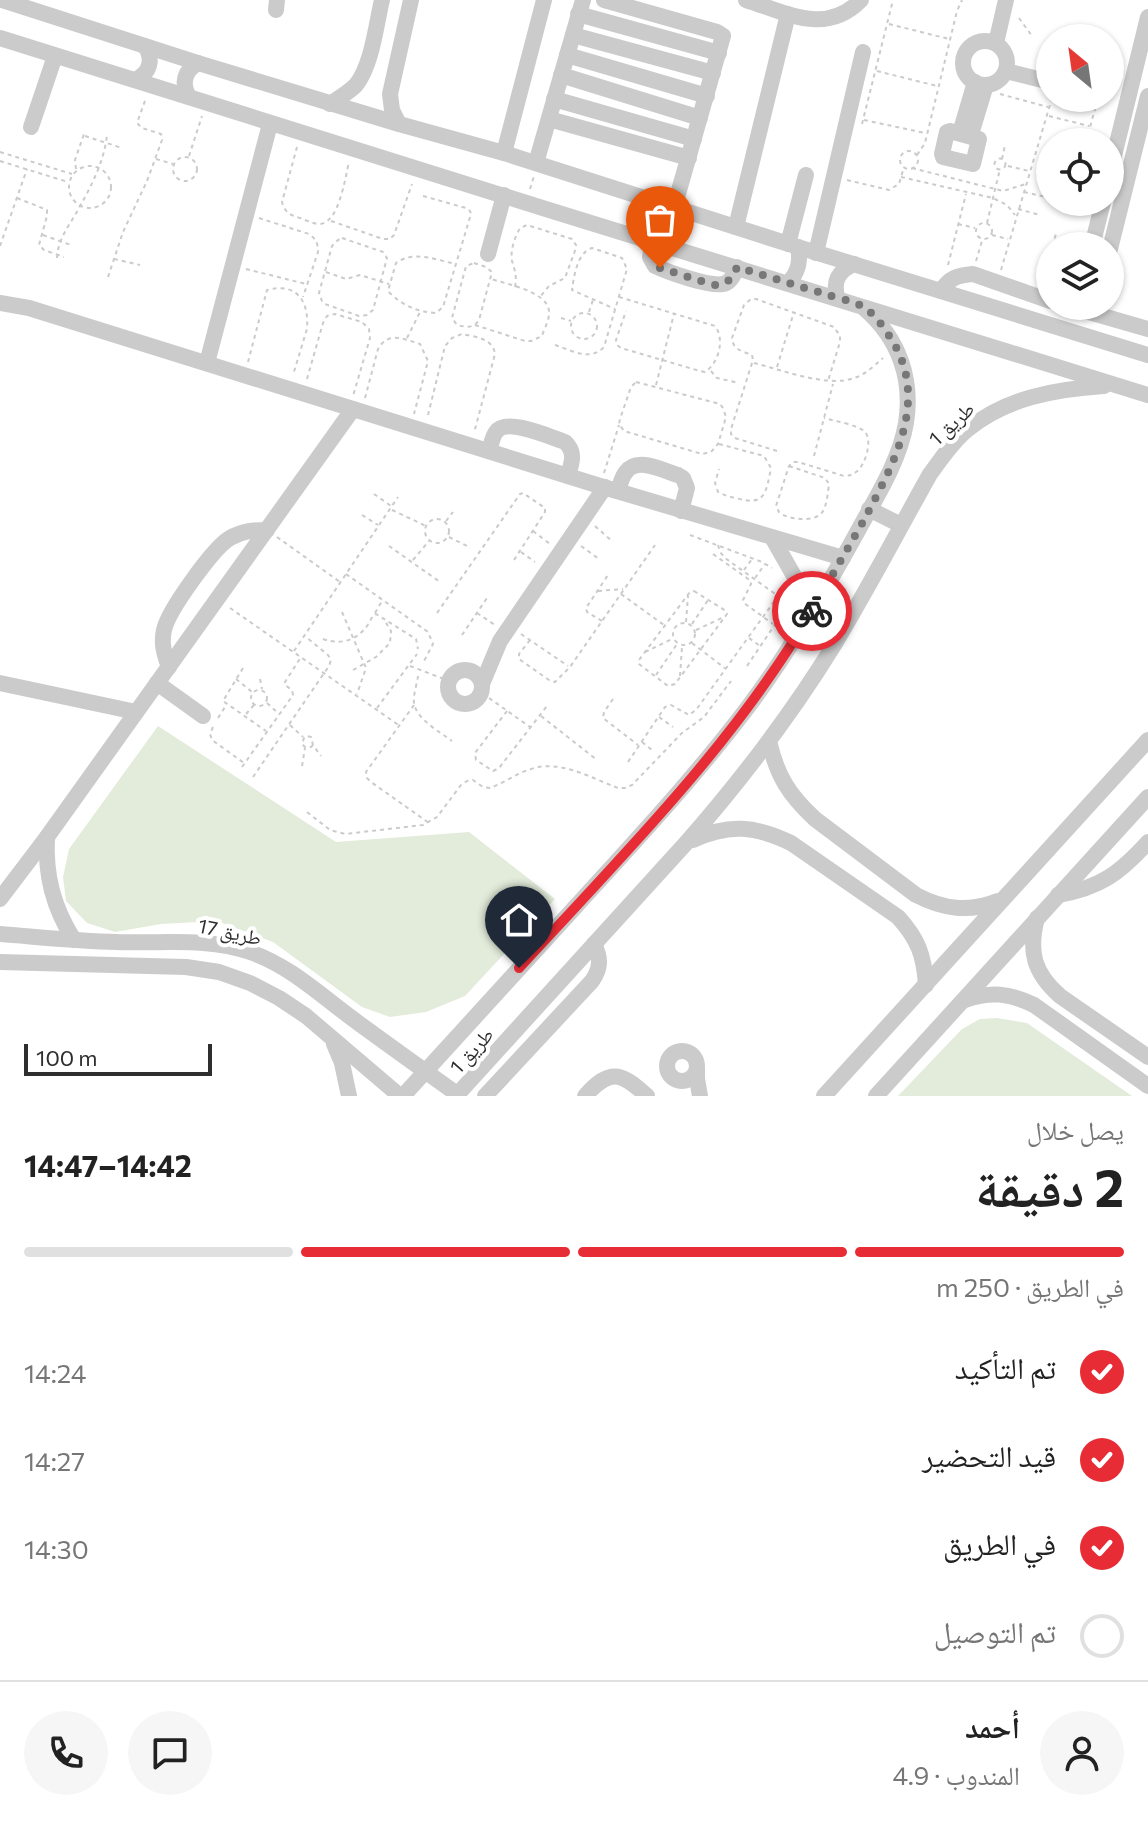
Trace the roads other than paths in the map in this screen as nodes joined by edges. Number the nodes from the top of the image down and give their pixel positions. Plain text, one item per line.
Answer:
1 (2, 0) edge
2 (382, 0) edge
3 (411, 0) edge
4 (604, 0) edge
5 (746, 0) edge
6 (861, 0) edge
7 (995, 0) edge
8 (1006, 0) edge
9 (540, 1) edge
10 (580, 7) edge
11 (788, 14) junction
12 (1148, 17) edge
13 (573, 35) junction
14 (0, 38) edge
15 (991, 42) junction
16 (145, 46) junction
17 (863, 52) dead end
18 (719, 53) junction
19 (567, 55) junction
20 (55, 56) junction
21 (198, 63) junction
22 (1006, 71) junction
23 (713, 73) junction
24 (561, 75) junction
25 (1036, 78) edge
26 (143, 82) junction
27 (982, 86) junction
28 (707, 96) junction
29 (1148, 96) edge
30 (189, 97) junction
31 (554, 99) junction
32 (1124, 99) edge
33 (1128, 100) junction
34 (330, 104) junction
35 (700, 118) junction
36 (549, 119) junction
37 (270, 124) junction
38 (399, 124) junction
39 (31, 127) dead end
40 (1121, 128) edge
41 (965, 135) dead end
42 (694, 139) junction
43 (504, 153) junction
44 (689, 158) junction
45 (537, 164) junction
46 (806, 175) dead end
47 (504, 195) junction
48 (674, 208) junction
49 (736, 227) junction
50 (1114, 232) edge
51 (653, 241) junction
52 (793, 246) junction
53 (816, 253) junction
54 (488, 254) dead end
55 (854, 264) junction
56 (737, 267) junction
57 (788, 283) junction
58 (944, 287) junction
59 (1036, 296) edge
60 (838, 299) junction
61 (0, 303) edge
62 (861, 306) junction
63 (1124, 319) edge
64 (1148, 329) edge
65 (1148, 355) edge
66 (207, 363) junction
67 (1115, 385) junction
68 (1148, 395) edge
69 (354, 410) junction
70 (489, 451) junction
71 (568, 476) junction
72 (608, 488) junction
73 (869, 509) junction
74 (681, 511) junction
75 (901, 525) junction
76 (267, 530) junction
77 (773, 539) junction
78 (843, 558) junction
79 (808, 617) junction
80 (505, 633) junction
81 (169, 667) junction
82 (454, 676) junction
83 (0, 683) edge
84 (157, 683) junction
85 (482, 689) junction
86 (136, 712) junction
87 (203, 716) dead end
88 (1148, 740) edge
89 (769, 741) junction
90 (1148, 797) edge
91 (47, 837) junction
92 (687, 842) junction
93 (1148, 842) edge
94 (1058, 895) junction
95 (0, 899) edge
96 (1003, 899) junction
97 (1037, 918) junction
98 (0, 934) edge
99 (74, 940) junction
100 (594, 944) junction
101 (0, 962) edge
102 (926, 985) junction
103 (963, 1001) junction
104 (332, 1039) junction
105 (1148, 1057) edge
106 (426, 1071) junction
107 (670, 1076) junction
108 (1148, 1086) edge
109 (456, 1095) edge
110 (349, 1096) edge
111 (402, 1096) edge
112 (485, 1096) edge
113 (585, 1096) edge
114 (654, 1096) edge
115 (683, 1096) edge
116 (700, 1096) edge
117 (824, 1096) edge
118 (876, 1096) edge

1 - 16 street
2 - 34 street
3 - 38 street
4 - 18 street
5 - 11 street
6 - 11 street
7 - 15 street
8 - 15 street
9 - 43 street
10 - 13 street
10 - 18 street
11 - 49 street
12 - 33 street
13 - 19 street
13 - 23 street
14 - 20 street
15 - 22 street
15 - 27 street
16 - 21 street
16 - 26 street
17 - 53 street
18 - 23 street
19 - 24 street
19 - 28 street
20 - 26 street
20 - 39 street
21 - 30 street
21 - 34 street
22 - 25 street
22 - 27 street
23 - 28 street
24 - 31 street
24 - 35 street
26 - 30 street
27 - 41 street
28 - 35 street
29 - 50 street
30 - 37 street
31 - 36 street
31 - 42 street
32 - 33 street
33 - 40 street
34 - 38 street
35 - 42 street
36 - 44 street
36 - 45 street
37 - 47 street
37 - 66 street
38 - 43 street
42 - 44 street
43 - 45 street
44 - 48 street
45 - 48 street
46 - 52 street
47 - 51 street
47 - 54 street
48 - 49 street
49 - 52 street
51 - 56 street
51 - 56 street
52 - 53 street
52 - 57 street
53 - 55 street
55 - 58 street
55 - 60 street
56 - 57 street
57 - 60 street
58 - 59 street
58 - 65 street
60 - 62 street
61 - 66 street
62 - 67 street
62 - 73 street, طريق 1
63 - 64 street
66 - 69 street
67 - 68 street
67 - 75 street, طريق 1
69 - 70 street
69 - 76 street
70 - 71 street
70 - 71 street
71 - 72 street
72 - 74 street
72 - 74 street
72 - 80 street
73 - 75 street
73 - 78 street, طريق 1
74 - 77 street
75 - 89 street, طريق 1
76 - 81 street
76 - 81 street
77 - 78 street
77 - 79 street
78 - 79 street, طريق 1
79 - 106 street, طريق 1
80 - 82 street
80 - 85 street
81 - 84 street
82 - 85 street
82 - 85 street
83 - 86 street
84 - 86 street
84 - 87 street
86 - 91 street
88 - 96 street
89 - 92 street, طريق 1
89 - 96 street
90 - 94 street
91 - 95 street
91 - 99 street
92 - 100 street, طريق 1
92 - 102 street
93 - 94 street
94 - 97 street
96 - 102 street
97 - 103 street
97 - 105 street
98 - 99 street, طريق 17
99 - 106 street, طريق 17
100 - 109 street, طريق 1
100 - 112 street
101 - 104 street
102 - 117 street
103 - 108 street
103 - 118 street
104 - 110 street
104 - 111 street
106 - 109 street, طريق 17
106 - 111 street, طريق 1
107 - 114 street
107 - 115 street
107 - 116 street
113 - 114 street

